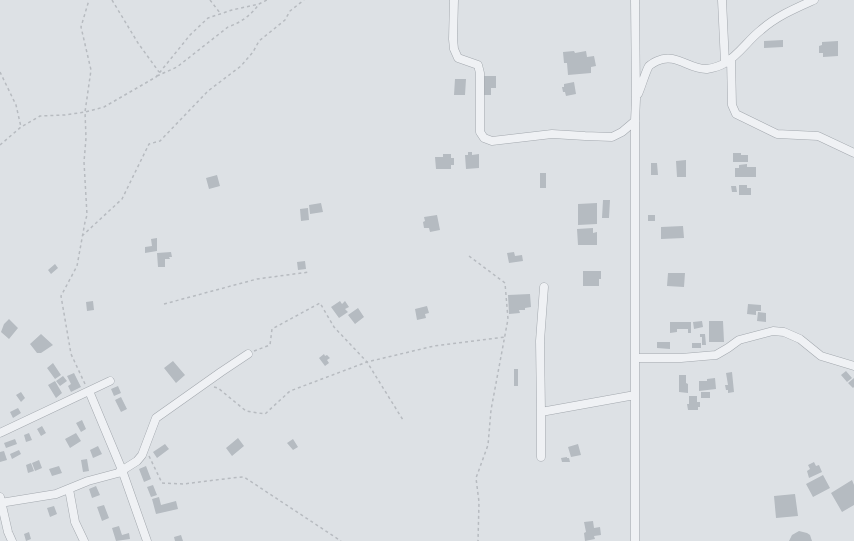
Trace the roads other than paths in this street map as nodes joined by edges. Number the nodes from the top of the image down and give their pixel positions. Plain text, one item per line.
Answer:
1 (454, 0) edge
2 (635, 0) edge
3 (722, 0) edge
4 (814, 0) edge
5 (728, 61) junction
6 (636, 99) junction
7 (635, 121) junction
8 (854, 153) edge
9 (544, 287) dead end
10 (248, 354) road end
11 (635, 358) junction
12 (854, 366) edge
13 (110, 381) dead end
14 (89, 391) junction
15 (635, 395) junction
16 (542, 412) junction
17 (0, 432) edge
18 (541, 457) dead end
19 (122, 470) junction
20 (69, 489) junction
21 (0, 501) edge
22 (12, 541) edge
23 (84, 541) edge
24 (147, 541) edge
25 (635, 541) edge

1 - 7 street
2 - 6 street
3 - 5 street
4 - 5 street
5 - 6 street
5 - 8 street
6 - 7 street
7 - 11 street
9 - 16 street
10 - 19 street
11 - 12 street
11 - 15 street
13 - 14 street
14 - 17 street
14 - 19 street
15 - 16 street
15 - 25 street
16 - 18 street
19 - 20 street
19 - 24 street
20 - 21 street
20 - 23 street
21 - 22 street

